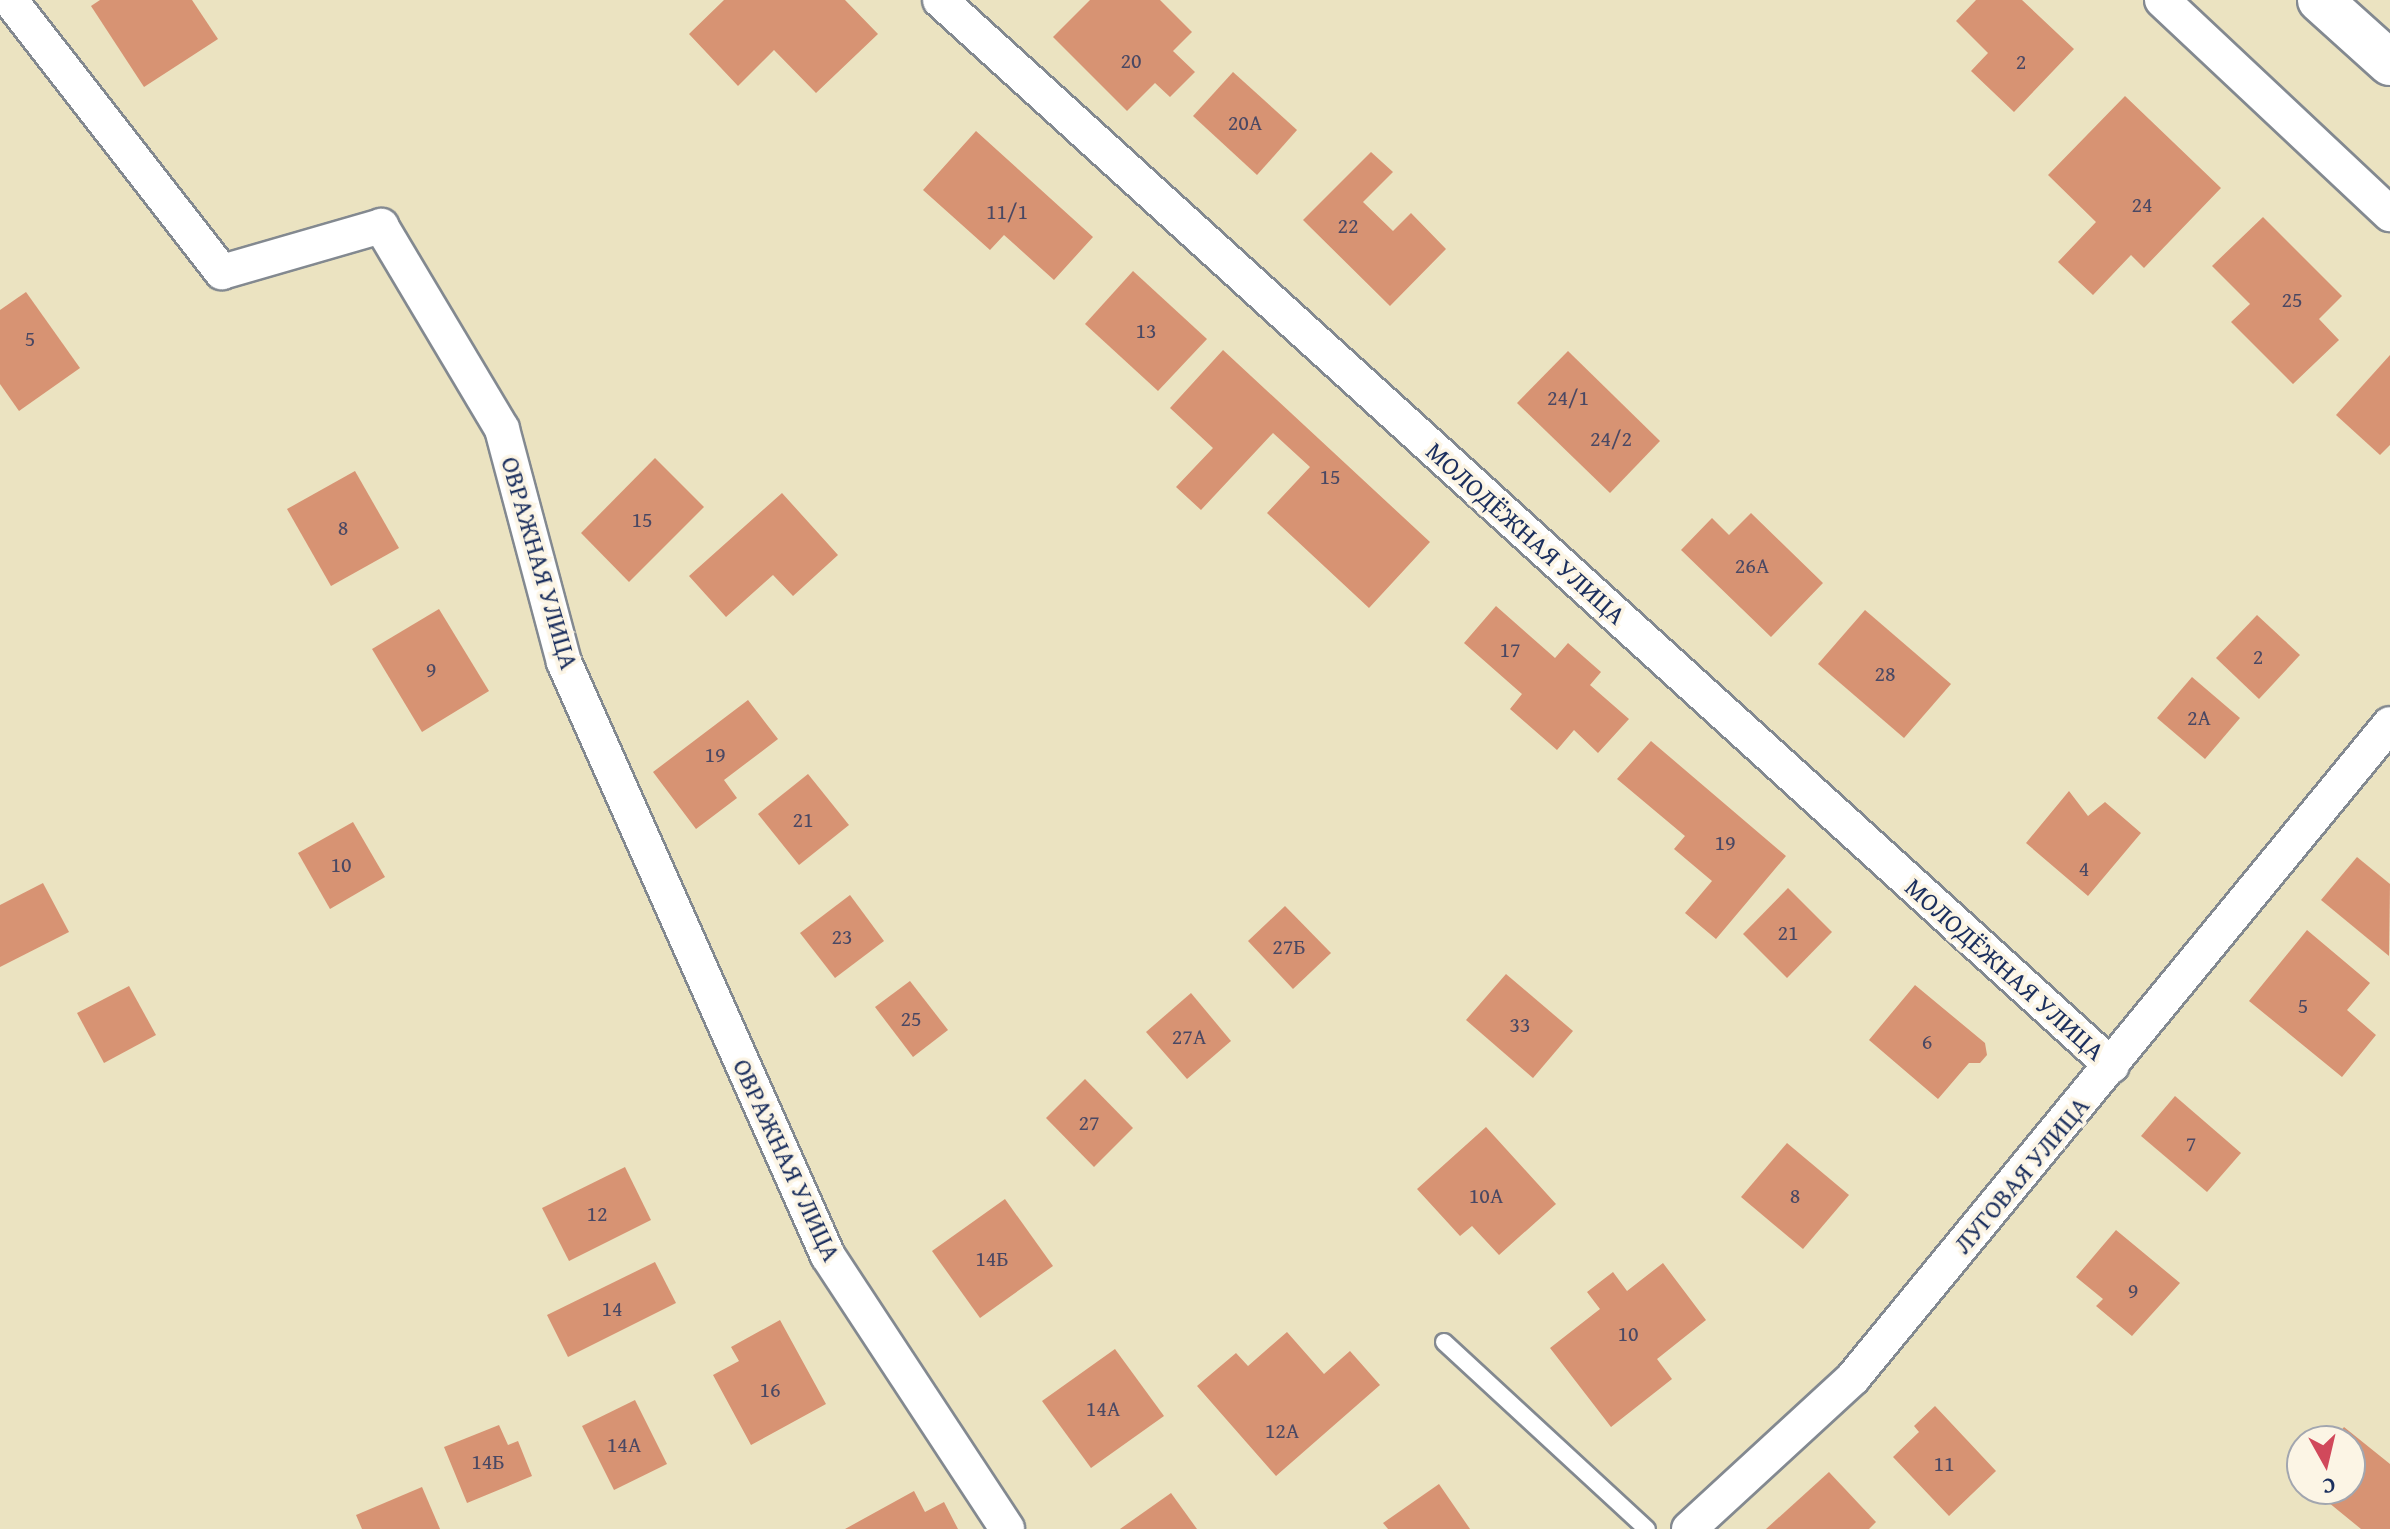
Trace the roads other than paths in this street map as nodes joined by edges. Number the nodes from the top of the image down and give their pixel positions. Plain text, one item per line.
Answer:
1 (10, 0) edge
2 (940, 0) edge
3 (2162, 0) edge
4 (2320, 0) edge
5 (2390, 63) edge
6 (2390, 214) edge
7 (2390, 724) edge
8 (2112, 1066) junction
9 (1444, 1342) dead end
10 (1007, 1529) edge
11 (1647, 1529) edge
12 (1689, 1529) edge

1 - 10 street, ОВРАЖНАЯ УЛИЦА
2 - 8 street, МОЛОДЁЖНАЯ УЛИЦА
3 - 6 street
4 - 5 main road
7 - 8 street, ЛУГОВАЯ УЛИЦА
8 - 12 street, ЛУГОВАЯ УЛИЦА
9 - 11 lane

